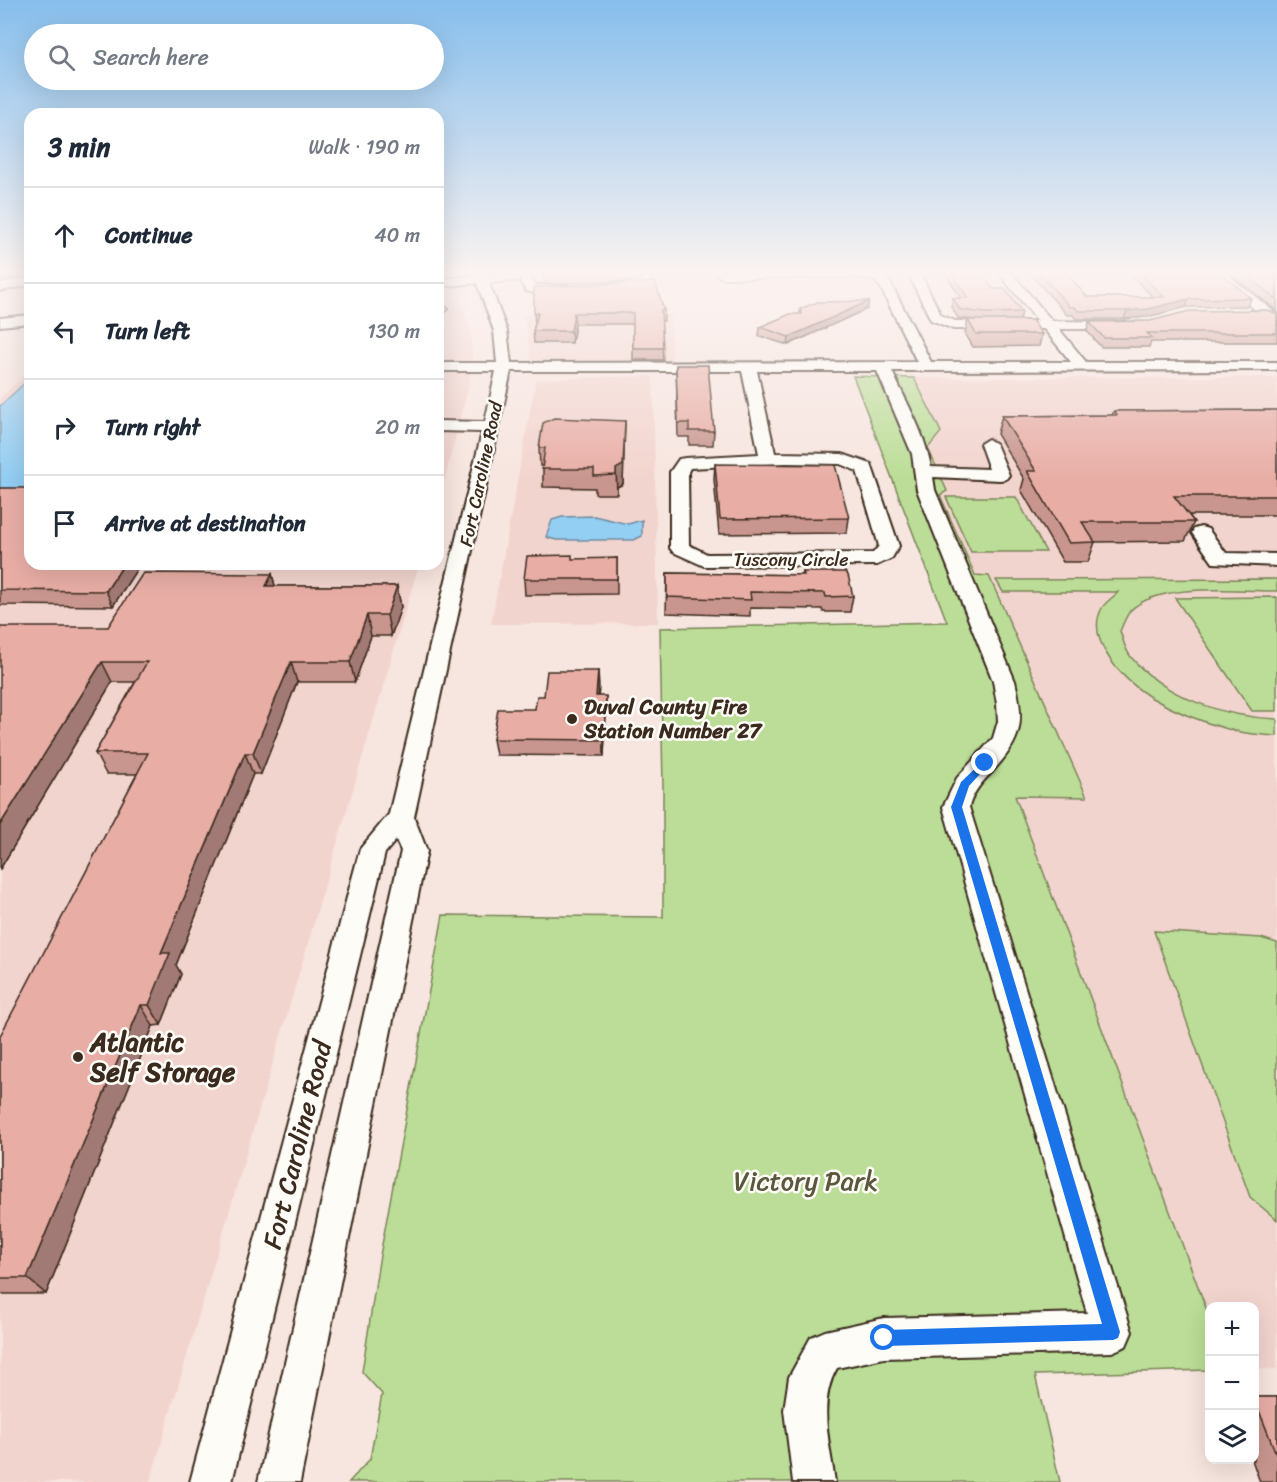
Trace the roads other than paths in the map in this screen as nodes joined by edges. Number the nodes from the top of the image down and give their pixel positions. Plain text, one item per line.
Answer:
1 (500, 340) edge
2 (913, 340) edge
3 (1059, 340) edge
4 (1277, 366) edge
5 (444, 367) edge
6 (1083, 367) junction
7 (504, 368) junction
8 (749, 368) junction
9 (883, 368) junction
10 (927, 368) junction
11 (492, 427) junction
12 (444, 430) edge
13 (988, 444) dead end
14 (768, 458) junction
15 (925, 472) junction
16 (1200, 533) dead end
17 (1277, 560) edge
18 (401, 817) junction
19 (212, 1482) edge
20 (279, 1482) edge
21 (814, 1482) edge

1 - 7 street, Fort Caroline Road
2 - 10 street
3 - 6 street
4 - 6 street
5 - 7 street
6 - 10 street
7 - 8 street
7 - 11 street, Fort Caroline Road
8 - 9 street
8 - 14 street
9 - 10 street
9 - 15 street
11 - 12 street
11 - 18 street, Fort Caroline Road
13 - 15 street
14 - 14 street, Tuscony Circle
15 - 21 street
16 - 17 street
18 - 19 street, Fort Caroline Road
18 - 20 street

